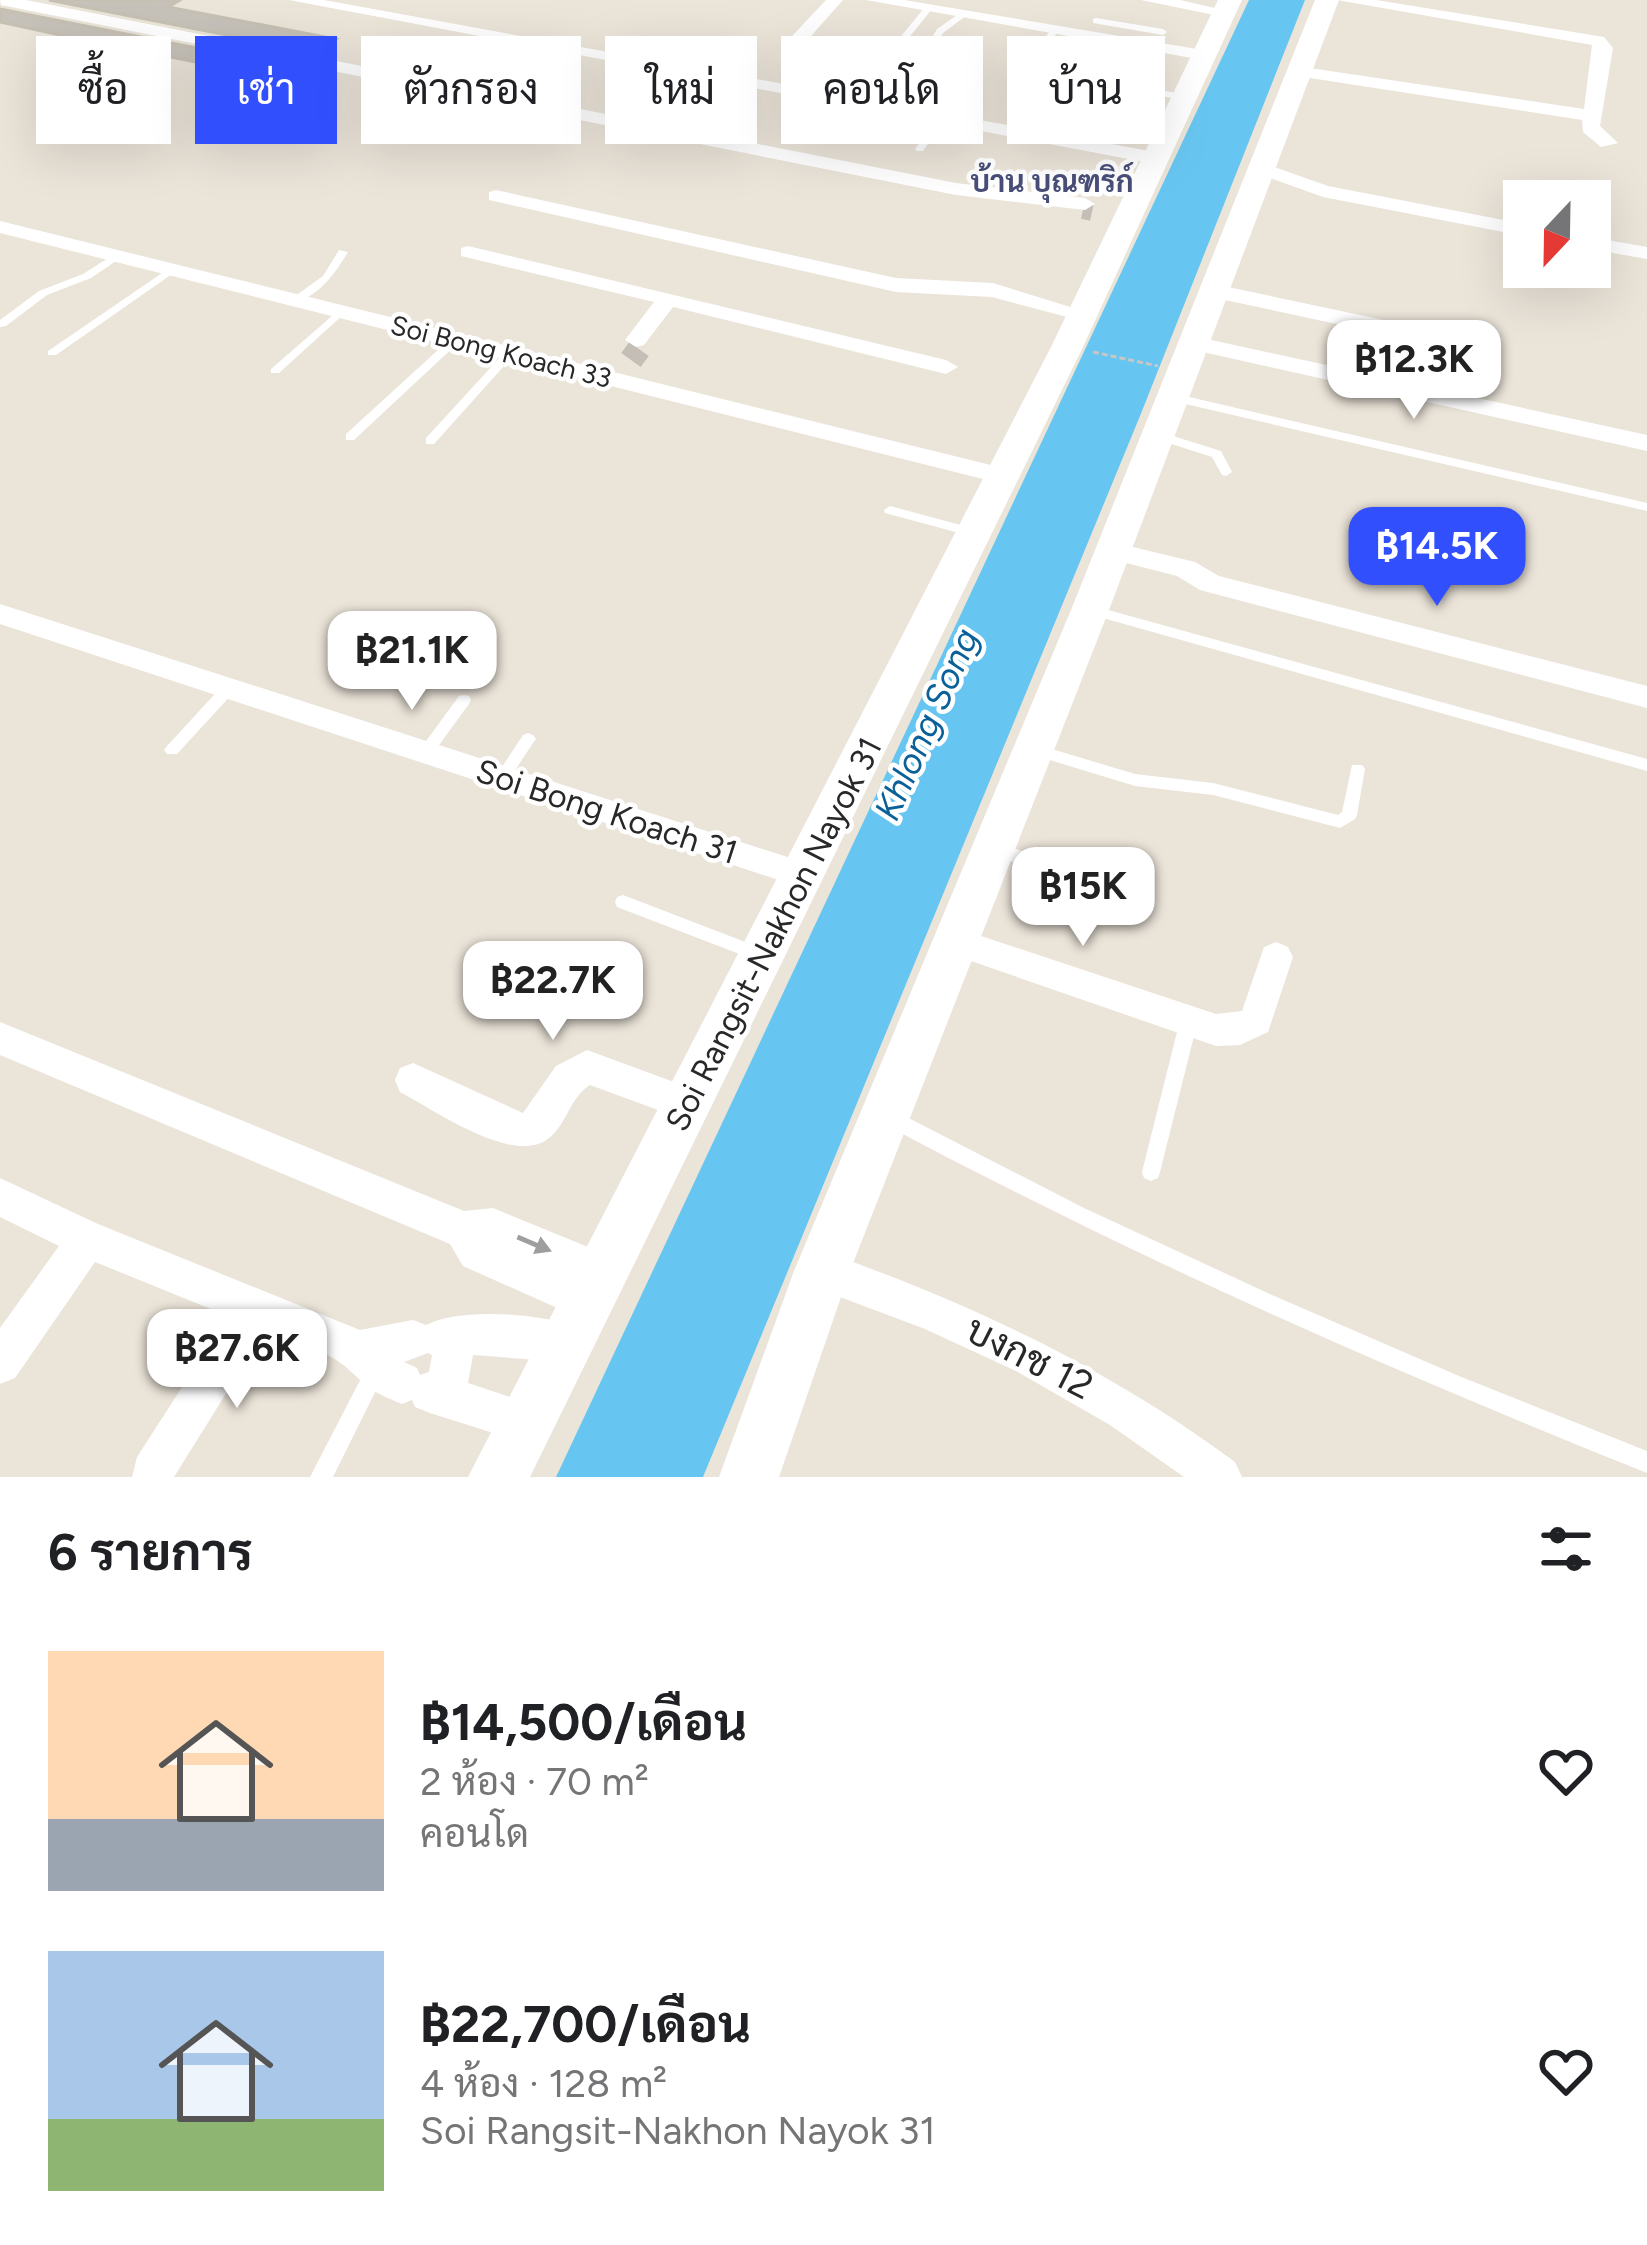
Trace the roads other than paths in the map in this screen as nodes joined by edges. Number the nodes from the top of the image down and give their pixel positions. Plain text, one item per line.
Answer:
1 (1, 0) edge
2 (297, 0) edge
3 (822, 0) edge
4 (835, 0) edge
5 (874, 0) edge
6 (1149, 0) edge
7 (1327, 0) edge
8 (1346, 0) edge
9 (1409, 5) edge
10 (928, 9) junction
11 (963, 15) junction
12 (1096, 21) dead end
13 (1055, 30) junction
14 (1199, 32) edge
15 (906, 36) edge
16 (937, 36) edge
17 (1051, 36) edge
18 (605, 57) edge
19 (1303, 73) junction
20 (1165, 94) edge
21 (1184, 97) junction
22 (1589, 115) junction
23 (983, 125) edge
24 (1608, 143) dead end
25 (924, 144) edge
26 (920, 149) dead end
27 (1155, 158) junction
28 (1260, 168) junction
29 (496, 196) dead end
30 (1097, 209) junction
31 (0, 227) edge
32 (1503, 227) edge
33 (1611, 247) edge
34 (343, 252) dead end
35 (468, 252) dead end
36 (1647, 253) edge
37 (117, 257) junction
38 (171, 270) junction
39 (1214, 291) junction
40 (668, 299) junction
41 (295, 301) junction
42 (340, 313) junction
43 (2, 324) edge
44 (1081, 332) junction
45 (1426, 336) dead end
46 (454, 341) junction
47 (52, 353) dead end
48 (509, 354) junction
49 (946, 367) dead end
50 (275, 371) dead end
51 (603, 378) junction
52 (1172, 386) junction
53 (350, 437) dead end
54 (430, 441) dead end
55 (1647, 443) edge
56 (1226, 472) dead end
57 (1003, 476) junction
58 (1647, 507) edge
59 (890, 510) dead end
60 (974, 533) junction
61 (1109, 560) junction
62 (1090, 610) junction
63 (0, 614) edge
64 (229, 688) junction
65 (1647, 697) edge
66 (464, 700) dead end
67 (528, 739) dead end
68 (1033, 749) junction
69 (172, 750) dead end
70 (426, 752) junction
71 (1647, 765) edge
72 (1357, 769) dead end
73 (503, 777) junction
74 (992, 848) junction
75 (803, 875) junction
76 (1108, 886) dead end
77 (623, 902) dead end
78 (954, 941) junction
79 (764, 957) junction
80 (1276, 958) dead end
81 (1188, 1024) junction
82 (0, 1038) edge
83 (413, 1080) dead end
84 (688, 1104) junction
85 (885, 1115) junction
86 (1151, 1172) dead end
87 (0, 1197) edge
88 (87, 1239) junction
89 (822, 1271) junction
90 (594, 1287) junction
91 (256, 1308) junction
92 (565, 1342) junction
93 (412, 1361) junction
94 (0, 1363) edge
95 (526, 1421) junction
96 (1647, 1462) edge
97 (152, 1472) dead end
98 (321, 1477) edge
99 (498, 1477) edge
100 (749, 1477) edge
101 (1220, 1477) edge

1 - 30 street
2 - 18 street
3 - 4 street
5 - 10 street
6 - 14 street
7 - 19 street
8 - 9 street
9 - 22 street
10 - 11 street
10 - 15 lane
11 - 13 street
11 - 16 lane
12 - 14 lane
13 - 14 street
13 - 17 lane
14 - 21 street, Soi Rangsit-Nakhon Nayok 31
19 - 22 street
19 - 28 street
20 - 21 lane
21 - 27 street, Soi Rangsit-Nakhon Nayok 31
22 - 24 street
23 - 27 street
25 - 26 lane
27 - 30 street, Soi Rangsit-Nakhon Nayok 31
28 - 32 street
28 - 39 street
29 - 44 street
30 - 44 street, Soi Rangsit-Nakhon Nayok 31
31 - 37 street, Soi Bong Koach 33
33 - 36 street
34 - 41 lane
35 - 40 street
37 - 38 street, Soi Bong Koach 33
37 - 43 lane
38 - 41 street, Soi Bong Koach 33
38 - 47 lane
39 - 45 street
39 - 52 street
40 - 49 street
40 - 51 street
41 - 42 street, Soi Bong Koach 33
42 - 46 street, Soi Bong Koach 33
42 - 50 lane
44 - 57 street, Soi Rangsit-Nakhon Nayok 31
46 - 48 street, Soi Bong Koach 33
46 - 53 lane
48 - 51 street, Soi Bong Koach 33
48 - 54 lane
51 - 57 street, Soi Bong Koach 33
52 - 55 street
52 - 56 lane
52 - 58 lane
52 - 61 street
57 - 60 street, Soi Rangsit-Nakhon Nayok 31
59 - 60 lane
60 - 75 street, Soi Rangsit-Nakhon Nayok 31
61 - 62 street
61 - 65 street
62 - 68 street
62 - 71 lane
63 - 64 street, Soi Bong Koach 31
64 - 69 lane
64 - 70 street, Soi Bong Koach 31
66 - 70 lane
67 - 73 lane
68 - 72 lane
68 - 74 street
70 - 73 street, Soi Bong Koach 31
73 - 75 street, Soi Bong Koach 31
74 - 76 lane
74 - 78 street
75 - 79 street, Soi Rangsit-Nakhon Nayok 31
77 - 79 lane
78 - 81 street
78 - 85 street
79 - 84 street, Soi Rangsit-Nakhon Nayok 31
80 - 81 street
81 - 86 lane
82 - 90 street
83 - 84 street
84 - 90 street, Soi Rangsit-Nakhon Nayok 31
85 - 89 street
85 - 96 lane
87 - 88 street
88 - 91 street
88 - 94 street
89 - 100 street
89 - 101 street, บงกช 12
90 - 92 street, Soi Rangsit-Nakhon Nayok 31
91 - 93 street
91 - 97 street
92 - 93 street
92 - 95 street, Soi Rangsit-Nakhon Nayok 31
93 - 95 street
93 - 98 lane
95 - 99 street, Soi Rangsit-Nakhon Nayok 31

